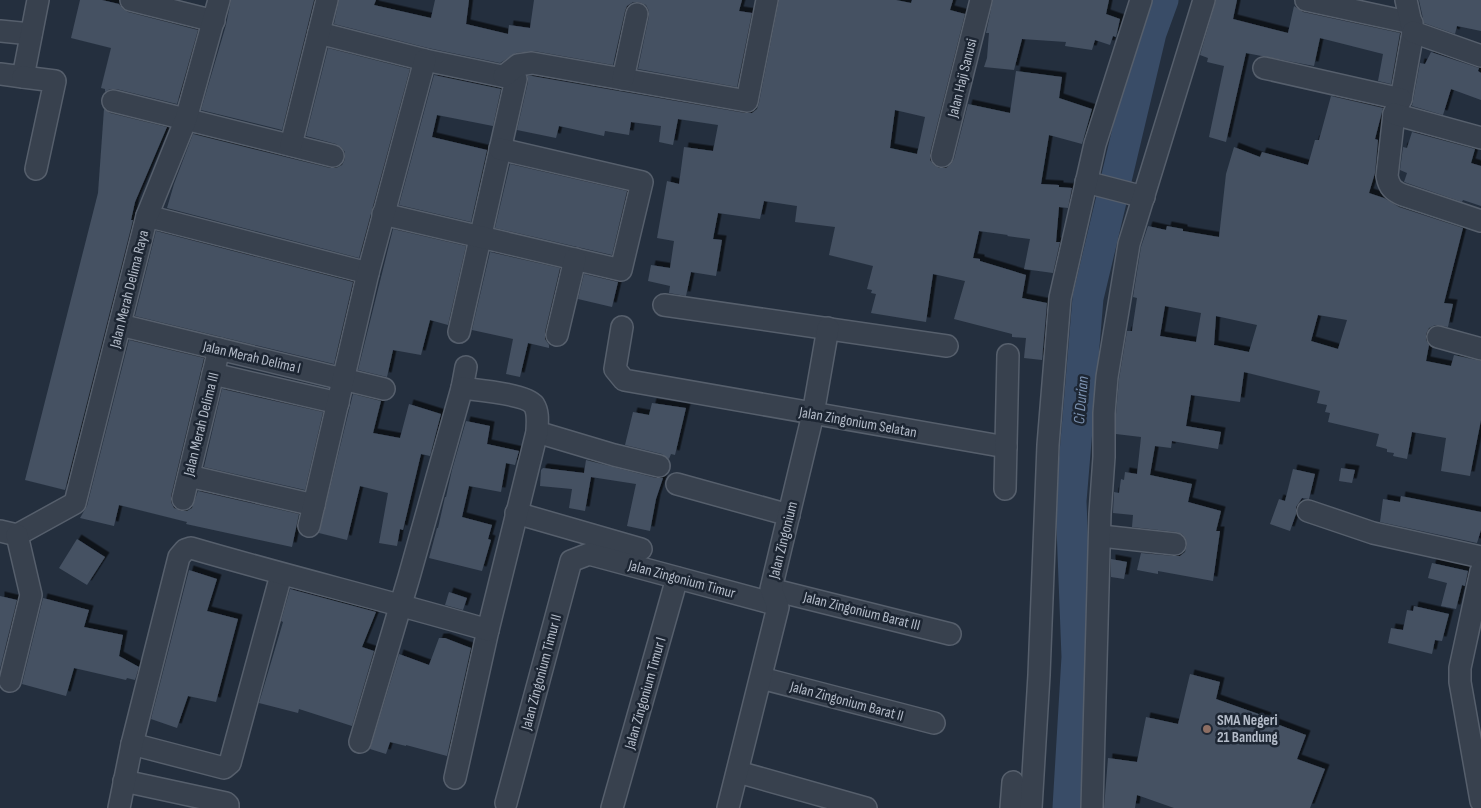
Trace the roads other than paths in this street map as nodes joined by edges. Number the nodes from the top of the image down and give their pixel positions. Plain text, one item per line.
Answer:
1 (38, 0) edge
2 (219, 0) edge
3 (327, 0) edge
4 (767, 0) edge
5 (980, 0) edge
6 (1140, 0) edge
7 (1204, 0) edge
8 (1306, 0) edge
9 (1406, 0) edge
10 (136, 1) edge
11 (637, 14) dead end
12 (214, 21) junction
13 (1412, 28) junction
14 (0, 31) edge
15 (319, 33) junction
16 (31, 34) junction
17 (1481, 56) edge
18 (425, 60) junction
19 (1264, 68) dead end
20 (0, 74) edge
21 (504, 76) junction
22 (23, 77) junction
23 (623, 79) junction
24 (113, 101) dead end
25 (1397, 107) junction
26 (186, 119) junction
27 (1481, 138) edge
28 (291, 146) junction
29 (500, 149) junction
30 (333, 156) dead end
31 (942, 156) dead end
32 (36, 170) dead end
33 (1092, 184) junction
34 (1137, 195) junction
35 (383, 214) junction
36 (146, 216) junction
37 (1481, 221) edge
38 (480, 237) junction
39 (575, 259) junction
40 (368, 273) junction
41 (664, 305) dead end
42 (120, 325) junction
43 (622, 327) dead end
44 (828, 328) junction
45 (459, 332) dead end
46 (557, 336) dead end
47 (1438, 337) dead end
48 (947, 346) dead end
49 (220, 349) junction
50 (1481, 349) edge
51 (1008, 355) dead end
52 (466, 367) dead end
53 (213, 374) junction
54 (344, 379) junction
55 (462, 388) junction
56 (384, 389) dead end
57 (338, 403) junction
58 (812, 421) junction
59 (537, 432) junction
60 (1006, 447) junction
61 (659, 466) dead end
62 (189, 476) junction
63 (677, 484) dead end
64 (1005, 489) dead end
65 (183, 499) dead end
66 (314, 505) junction
67 (1308, 511) dead end
68 (516, 513) junction
69 (789, 515) junction
70 (309, 526) dead end
71 (8, 533) edge
72 (1101, 536) junction
73 (1175, 544) dead end
74 (641, 549) dead end
75 (589, 554) joint
76 (1481, 557) edge
77 (1481, 571) edge
78 (281, 575) junction
79 (677, 578) junction
80 (775, 597) junction
81 (401, 605) junction
82 (488, 630) junction
83 (950, 634) dead end
84 (761, 678) junction
85 (10, 681) dead end
86 (934, 723) dead end
87 (360, 742) dead end
88 (132, 744) junction
89 (738, 772) junction
90 (455, 778) dead end
91 (124, 782) junction
92 (1013, 782) dead end
93 (1481, 801) edge
94 (506, 803) dead end
95 (119, 808) edge
96 (228, 808) edge
97 (612, 808) edge
98 (728, 808) edge
99 (866, 808) edge
100 (1011, 808) edge
101 (1031, 808) edge
102 (1092, 808) edge

1 - 16 street
2 - 12 street, Jalan Merah Delima Raya
3 - 15 street
4 - 23 street
5 - 31 street, Jalan Haji Sanusi
6 - 33 street
7 - 34 street
8 - 13 street
9 - 13 street
10 - 12 street
11 - 23 street
12 - 26 street, Jalan Merah Delima Raya
13 - 17 street
13 - 25 street
14 - 16 street
15 - 18 street
15 - 28 street
16 - 22 street
18 - 21 street
18 - 35 street
19 - 25 street
20 - 22 street
21 - 23 street
21 - 29 street
22 - 32 street
24 - 26 street
25 - 27 street
25 - 37 street
26 - 28 street
26 - 36 street, Jalan Merah Delima Raya
28 - 30 street
29 - 38 street
29 - 39 street
33 - 34 street
33 - 101 street
34 - 72 street
35 - 38 street
35 - 40 street
36 - 40 street
36 - 42 street, Jalan Merah Delima Raya
38 - 39 street
38 - 45 street
39 - 46 street
40 - 54 street
41 - 44 street
42 - 49 street, Jalan Merah Delima I
42 - 71 street, Jalan Merah Delima Raya
43 - 58 street, Jalan Zingonium Selatan
44 - 48 street
44 - 58 street, Jalan Zingonium
47 - 50 street
49 - 53 street, Jalan Merah Delima III
49 - 54 street, Jalan Merah Delima I
51 - 60 street
52 - 55 street
53 - 57 street
53 - 62 street, Jalan Merah Delima III
54 - 56 street, Jalan Merah Delima I
54 - 57 street
55 - 59 street
55 - 81 street
57 - 66 street
58 - 60 street, Jalan Zingonium Selatan
58 - 69 street, Jalan Zingonium
59 - 61 street
59 - 68 street
60 - 64 street
62 - 65 street, Jalan Merah Delima III
62 - 66 street
63 - 69 street
66 - 70 street
67 - 76 street
68 - 74 street
68 - 82 street
69 - 80 street, Jalan Zingonium
71 - 85 street
72 - 73 street
72 - 102 street
75 - 79 street, Jalan Zingonium Timur
75 - 94 street, Jalan Zingonium Timur II
77 - 93 street
78 - 81 street
78 - 88 street
78 - 88 street
79 - 80 street, Jalan Zingonium Timur
79 - 97 street, Jalan Zingonium Timur I
80 - 83 street, Jalan Zingonium Barat III
80 - 84 street, Jalan Zingonium
81 - 82 street
81 - 87 street
82 - 90 street
84 - 86 street, Jalan Zingonium Barat II
84 - 89 street, Jalan Zingonium
88 - 91 street
89 - 98 street, Jalan Zingonium
89 - 99 street
91 - 95 street
91 - 96 street
92 - 100 street

